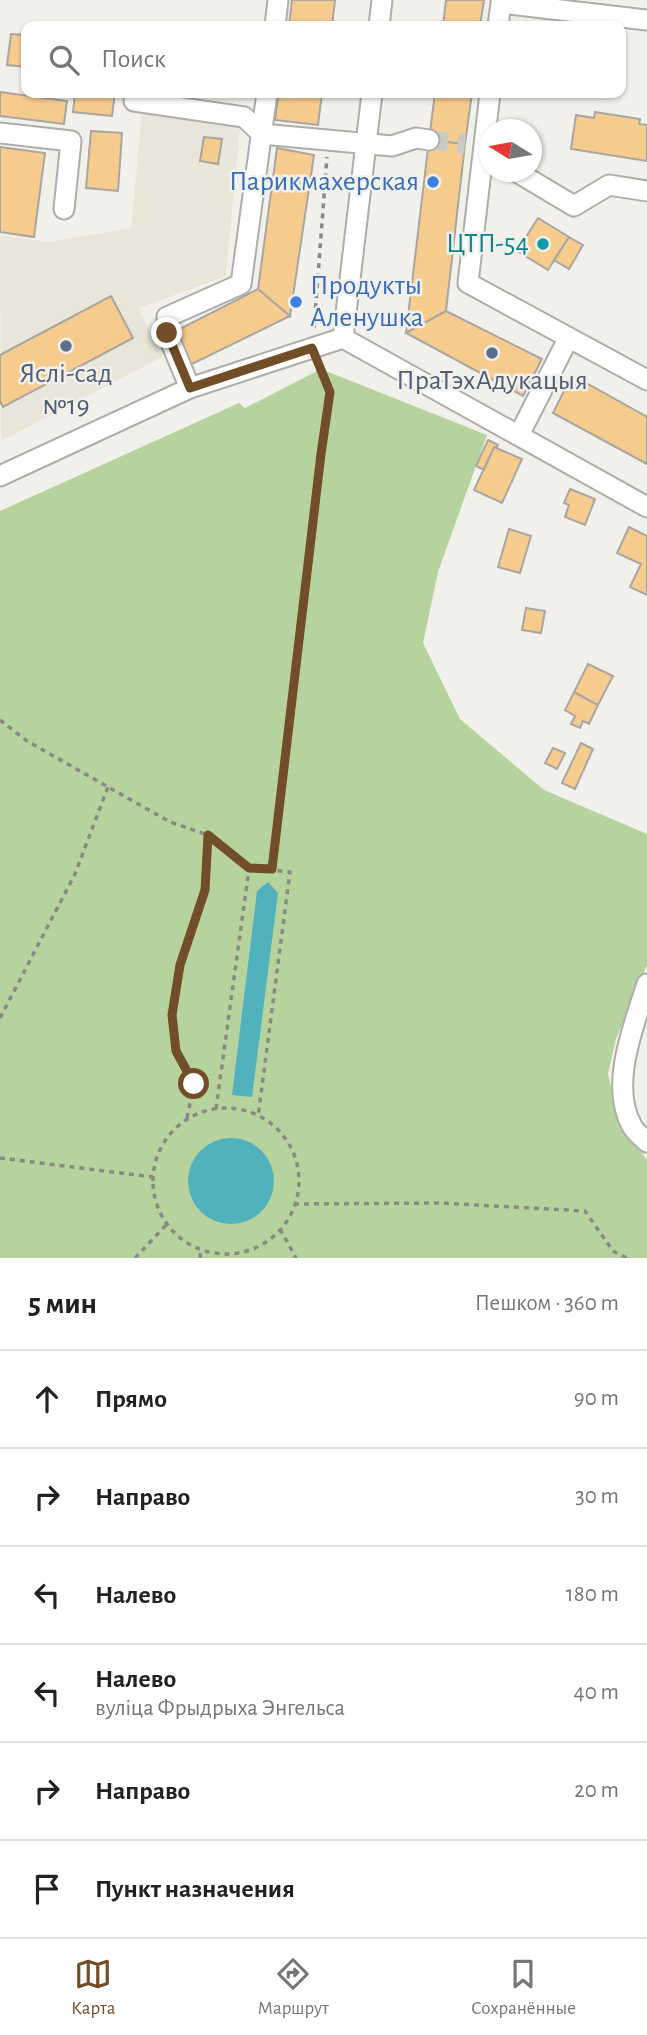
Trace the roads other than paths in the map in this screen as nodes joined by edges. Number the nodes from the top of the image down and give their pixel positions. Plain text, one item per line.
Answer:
1 (278, 0) edge
2 (382, 0) edge
3 (647, 20) edge
4 (276, 21) edge
5 (380, 21) edge
6 (499, 21) edge
7 (266, 98) edge
8 (371, 98) edge
9 (488, 98) edge
10 (134, 101) dead end
11 (484, 119) edge
12 (0, 133) edge
13 (262, 134) junction
14 (429, 140) tunnel mouth
15 (366, 144) junction
16 (479, 150) edge
17 (534, 182) edge
18 (647, 191) edge
19 (64, 209) dead end
20 (343, 338) junction
21 (568, 338) junction
22 (647, 380) edge
23 (190, 388) junction
24 (519, 435) junction
25 (0, 475) edge
26 (647, 507) edge
27 (646, 984) edge
28 (647, 1142) edge

1 - 4 street
2 - 5 street
3 - 6 street
7 - 13 street
8 - 15 street
9 - 11 street
10 - 13 street
12 - 19 street
13 - 15 street
13 - 23 street
14 - 15 street
15 - 20 street
16 - 21 street
17 - 18 street
20 - 23 street
20 - 24 street
21 - 22 street
21 - 24 street
23 - 25 street
24 - 26 street
27 - 28 street

